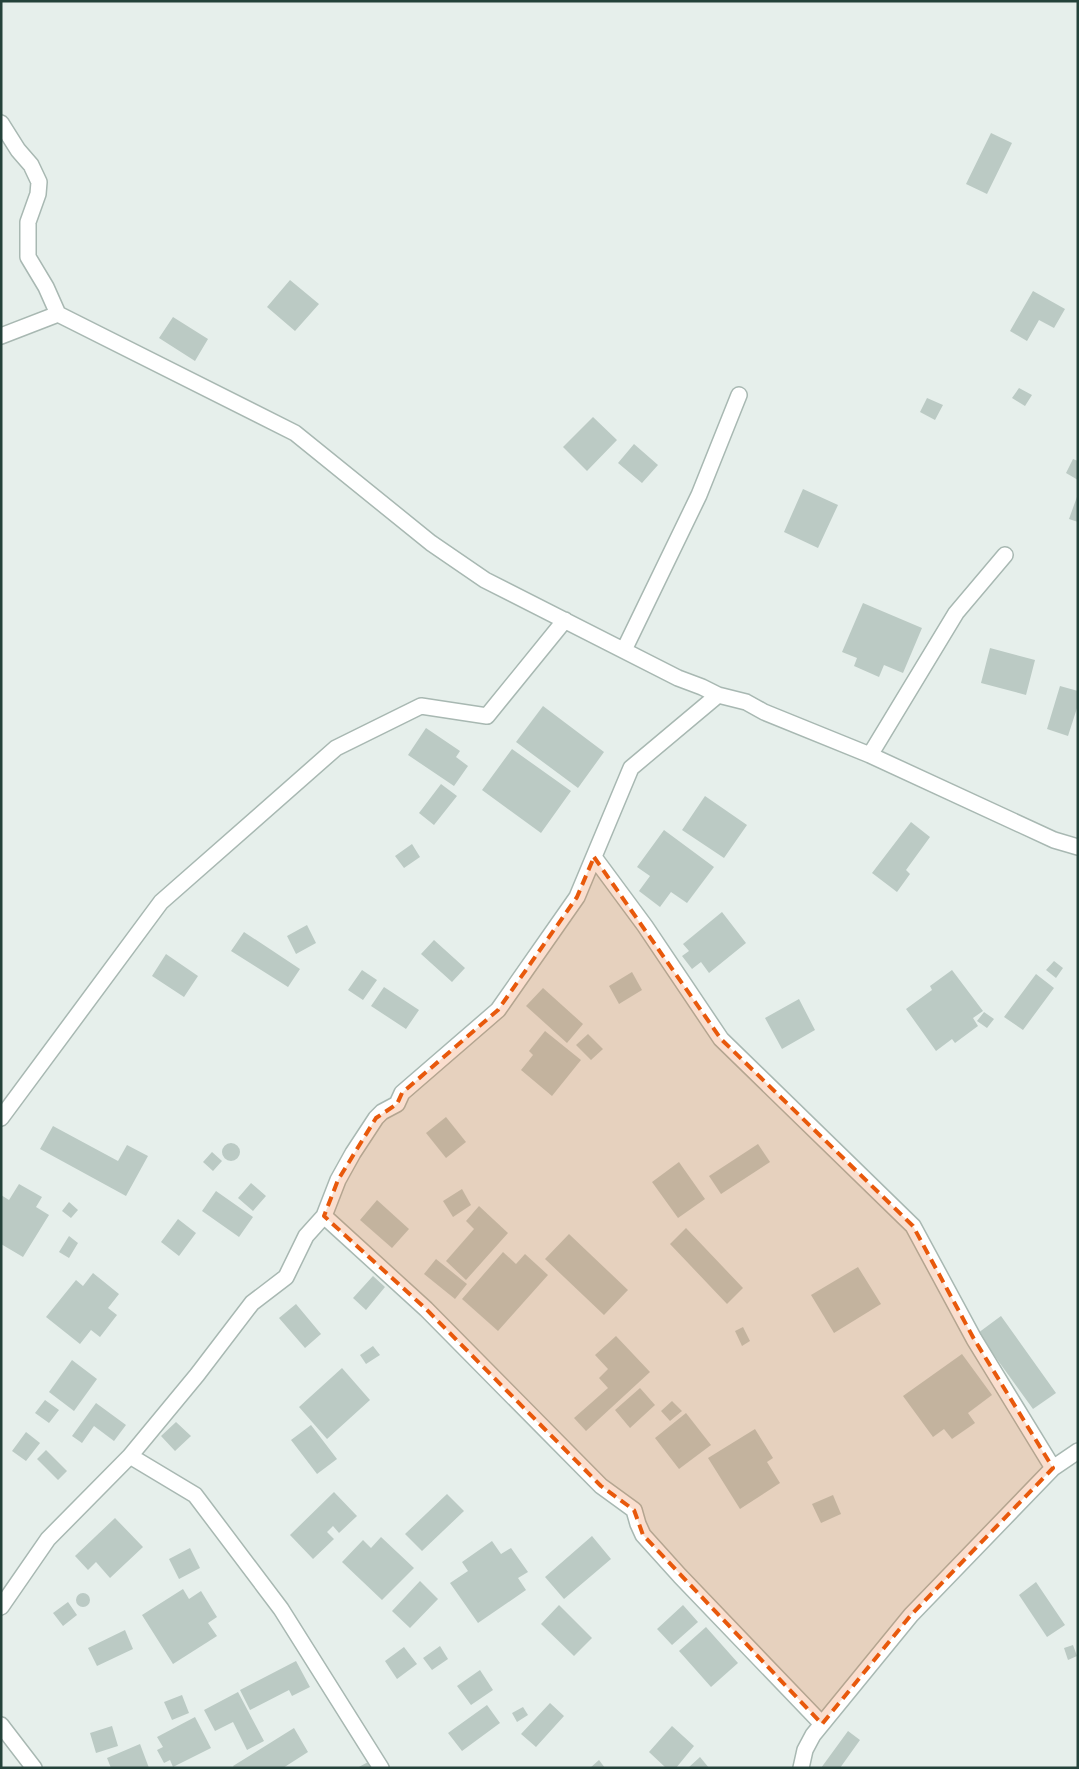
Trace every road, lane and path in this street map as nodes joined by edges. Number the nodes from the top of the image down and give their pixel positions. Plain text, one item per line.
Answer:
1 (1, 123) edge
2 (58, 314) junction
3 (1, 336) edge
4 (739, 395) dead end
5 (1004, 555) dead end
6 (565, 620) junction
7 (624, 650) junction
8 (718, 695) junction
9 (870, 755) junction
10 (1078, 847) edge
11 (594, 857) junction
12 (1, 1118) edge
13 (324, 1216) junction
14 (1078, 1451) edge
15 (130, 1456) junction
16 (1053, 1468) junction
17 (1, 1607) edge
18 (822, 1724) junction
19 (2, 1728) edge
20 (34, 1768) edge
21 (381, 1768) edge
22 (801, 1768) edge

1 - 2 street
2 - 3 street
2 - 6 street
4 - 7 street
5 - 9 street
6 - 7 street
6 - 12 street
7 - 8 street
8 - 9 street
8 - 11 street
9 - 10 street
11 - 13 street
11 - 16 street
13 - 15 street
13 - 18 street
14 - 16 street
15 - 17 street
15 - 21 street
16 - 18 street
18 - 22 street
19 - 20 street

